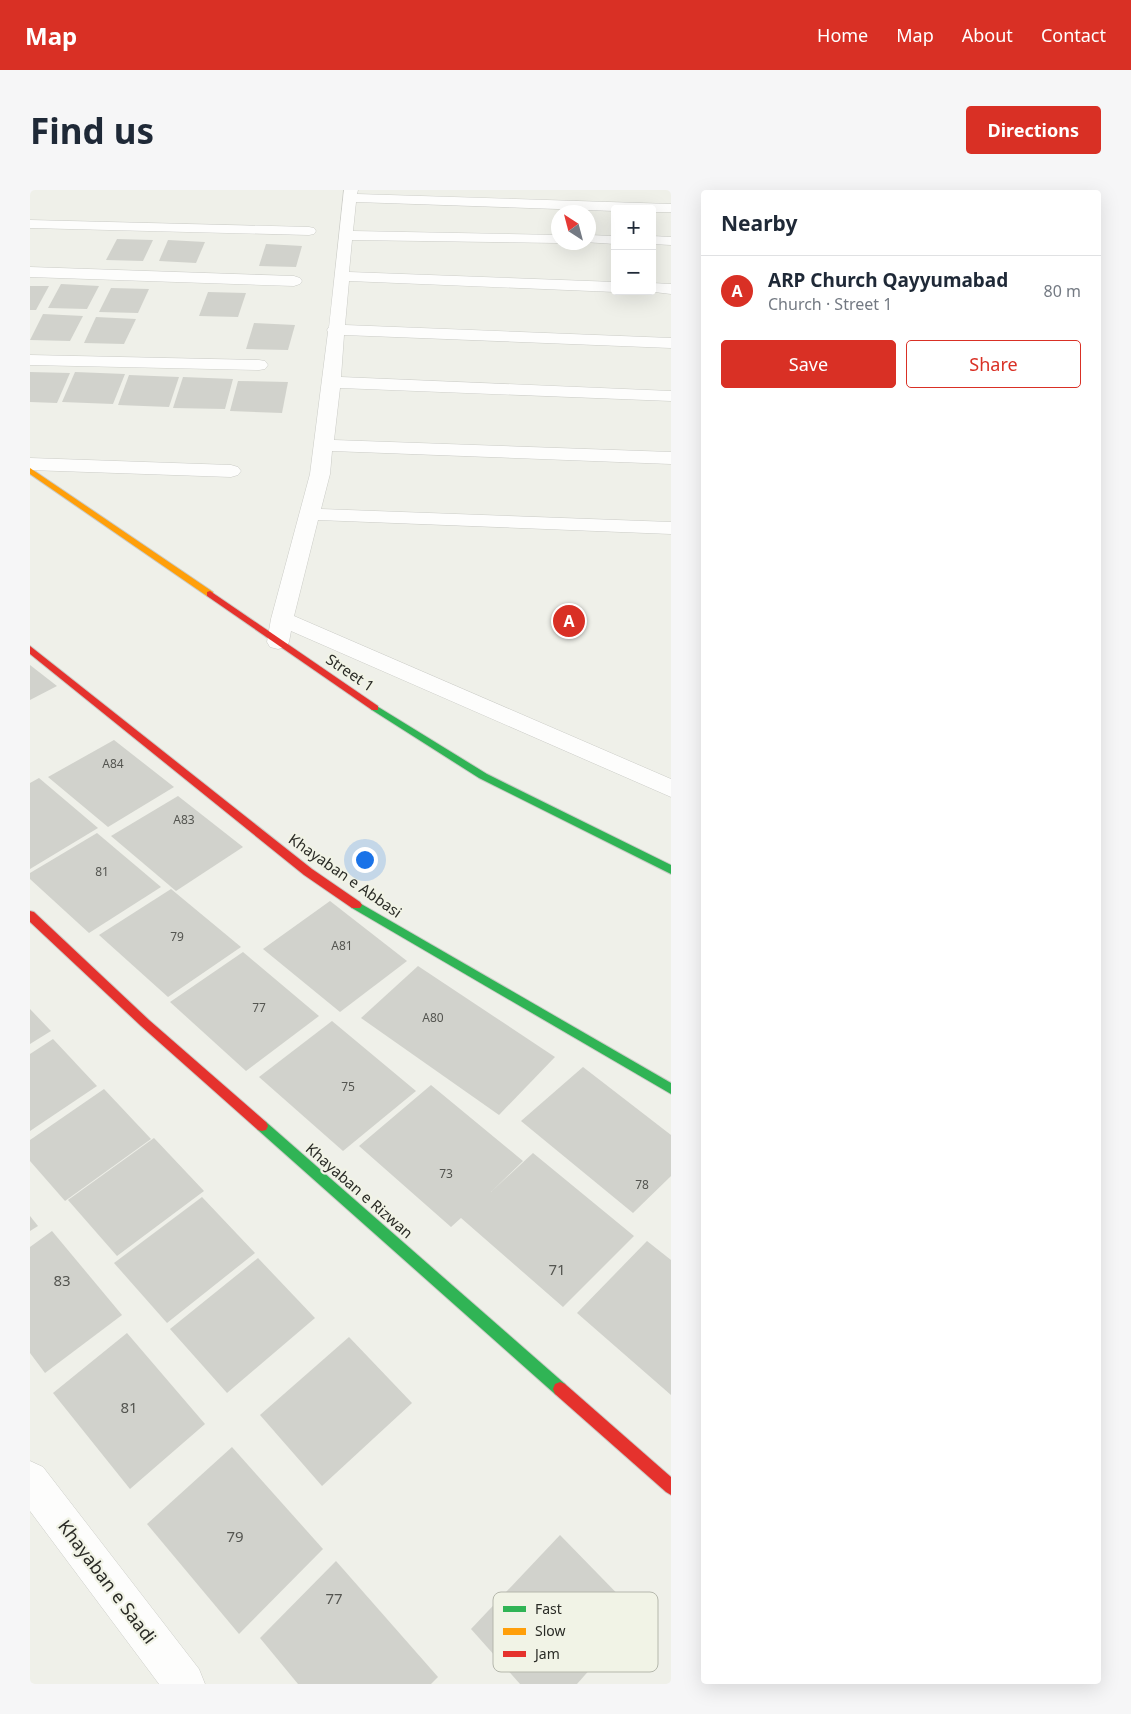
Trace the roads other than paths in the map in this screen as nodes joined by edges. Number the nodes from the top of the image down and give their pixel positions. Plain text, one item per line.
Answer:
1 (351, 194) edge
2 (671, 208) edge
3 (30, 224) edge
4 (308, 231) dead end
5 (344, 235) junction
6 (551, 239) edge
7 (596, 239) edge
8 (611, 240) edge
9 (656, 240) edge
10 (671, 241) edge
11 (30, 272) edge
12 (341, 276) junction
13 (294, 281) dead end
14 (611, 287) edge
15 (656, 288) edge
16 (671, 289) edge
17 (335, 330) junction
18 (671, 343) edge
19 (30, 360) edge
20 (259, 364) dead end
21 (332, 382) junction
22 (671, 396) edge
23 (323, 445) junction
24 (671, 458) edge
25 (30, 464) edge
26 (30, 470) edge
27 (231, 471) dead end
28 (309, 514) junction
29 (671, 528) edge
30 (282, 619) junction
31 (278, 642) junction
32 (30, 649) edge
33 (671, 789) edge
34 (671, 870) edge
35 (30, 915) edge
36 (671, 1089) edge
37 (30, 1480) edge
38 (671, 1487) edge
39 (184, 1684) edge

1 - 2 street
1 - 5 street
3 - 4 street
5 - 6 street
5 - 12 street
7 - 8 street
9 - 10 street
11 - 13 street
12 - 14 street
12 - 17 street
15 - 16 street
17 - 18 street
17 - 21 street
19 - 20 street
21 - 22 street
21 - 23 street
23 - 24 street
23 - 28 street
25 - 27 street
26 - 31 street, Street 1
28 - 29 street
28 - 30 street
30 - 31 street
30 - 33 street
31 - 34 street, Street 1
32 - 36 street, Khayaban e Abbasi
35 - 38 street, Khayaban e Rizwan
37 - 39 street, Khayaban e Saadi

